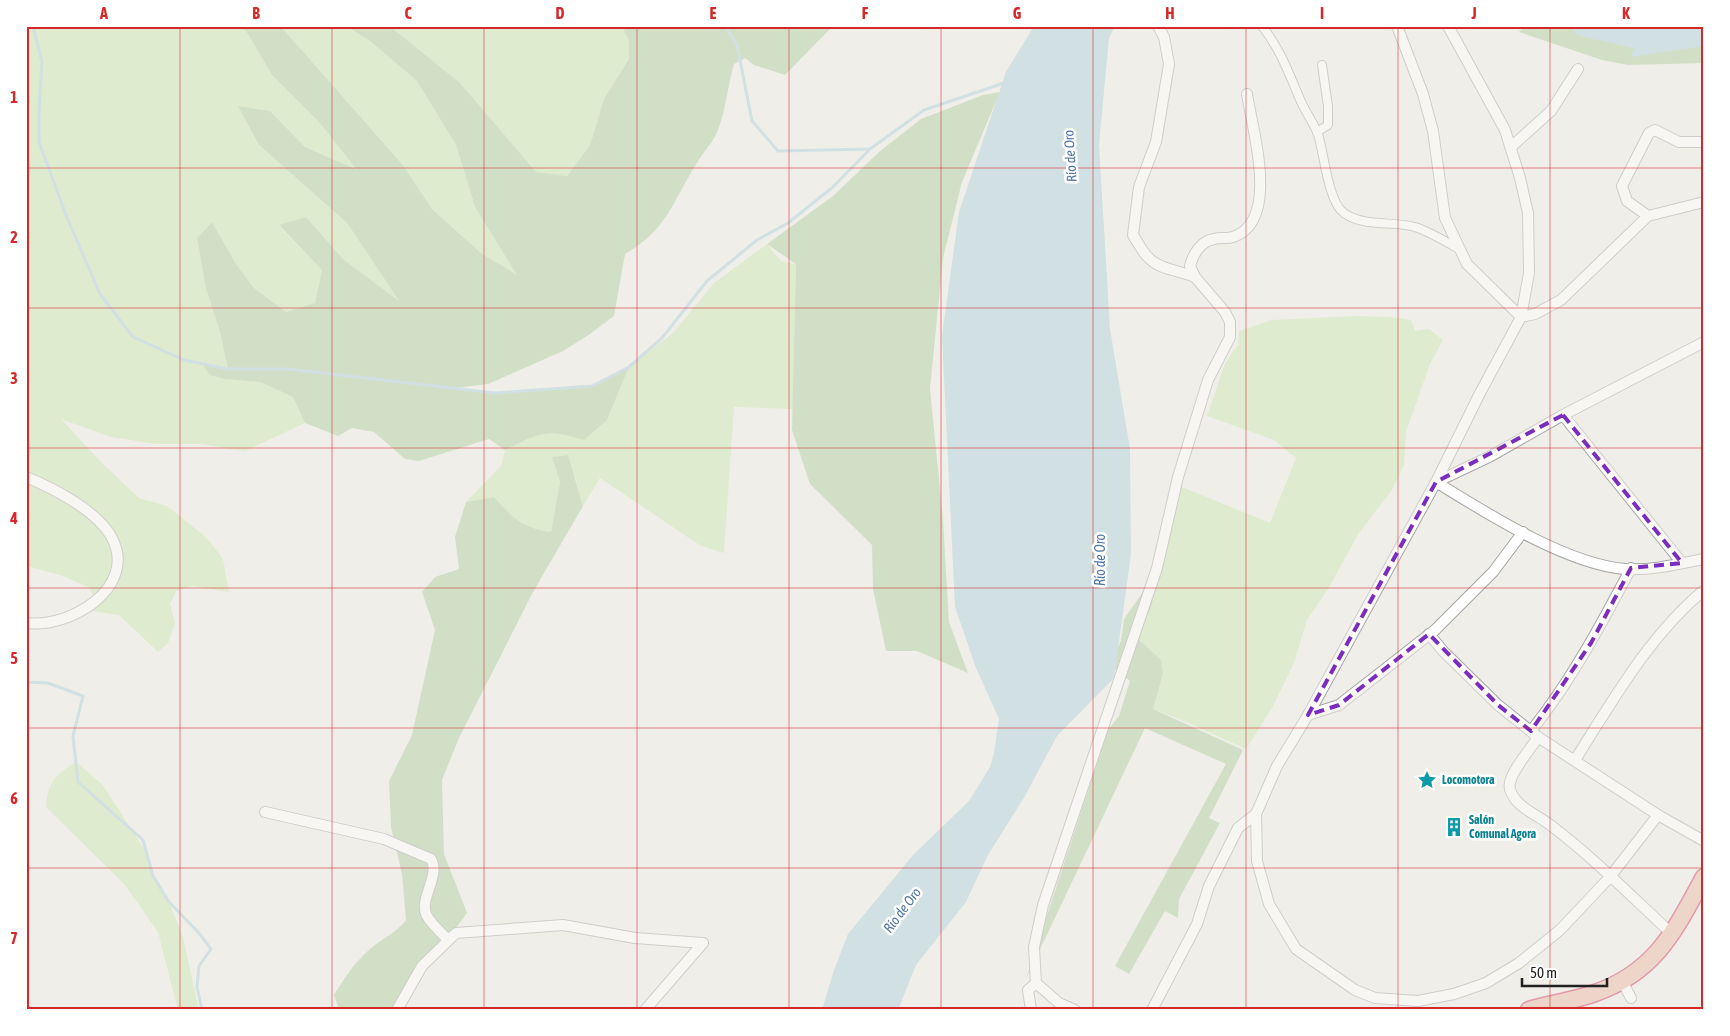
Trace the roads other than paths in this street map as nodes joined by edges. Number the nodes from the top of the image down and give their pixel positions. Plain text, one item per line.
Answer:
1 (1158, 26) edge
2 (1262, 26) edge
3 (1397, 26) edge
4 (1448, 26) edge
5 (1322, 65) dead end
6 (1578, 69) dead end
7 (1247, 94) dead end
8 (1317, 132) junction
9 (1704, 142) edge
10 (1512, 147) junction
11 (1704, 202) edge
12 (1648, 216) junction
13 (1459, 249) junction
14 (1195, 277) junction
15 (1521, 317) junction
16 (1704, 342) edge
17 (1563, 415) junction
18 (26, 477) edge
19 (1436, 482) junction
20 (1523, 532) junction
21 (1704, 558) edge
22 (1682, 564) junction
23 (1631, 568) junction
24 (1704, 590) edge
25 (26, 623) edge
26 (1429, 634) junction
27 (1308, 715) junction
28 (1535, 734) junction
29 (1575, 760) junction
30 (265, 812) dead end
31 (1256, 814) junction
32 (1658, 815) junction
33 (1704, 841) edge
34 (1610, 877) junction
35 (1704, 877) edge
36 (1671, 933) junction
37 (448, 940) junction
38 (1622, 981) junction
39 (1036, 983) junction
40 (1631, 998) dead end
41 (397, 1010) edge
42 (645, 1010) edge
43 (1031, 1010) edge
44 (1075, 1010) edge
45 (1152, 1010) edge
46 (1529, 1010) edge

1 - 14 street
2 - 8 street
3 - 13 street
4 - 10 street
5 - 8 street
6 - 10 street
7 - 14 street
8 - 13 street
9 - 12 street
10 - 15 street
11 - 12 street
12 - 15 street
13 - 15 street
14 - 39 street
15 - 19 street
16 - 17 street
17 - 19 street
17 - 22 street
18 - 25 street
19 - 20 street
19 - 27 street
20 - 23 street
20 - 26 street
21 - 22 street
22 - 23 street
23 - 28 street
24 - 29 street
26 - 27 street
26 - 28 street
27 - 31 street
28 - 29 street
28 - 34 street
29 - 32 street
30 - 37 street
31 - 34 street
31 - 45 street
32 - 33 street
32 - 34 street
34 - 36 street
35 - 36 highway
36 - 38 highway
37 - 41 street
37 - 42 street
38 - 40 street
38 - 46 highway
39 - 43 street
39 - 44 street

